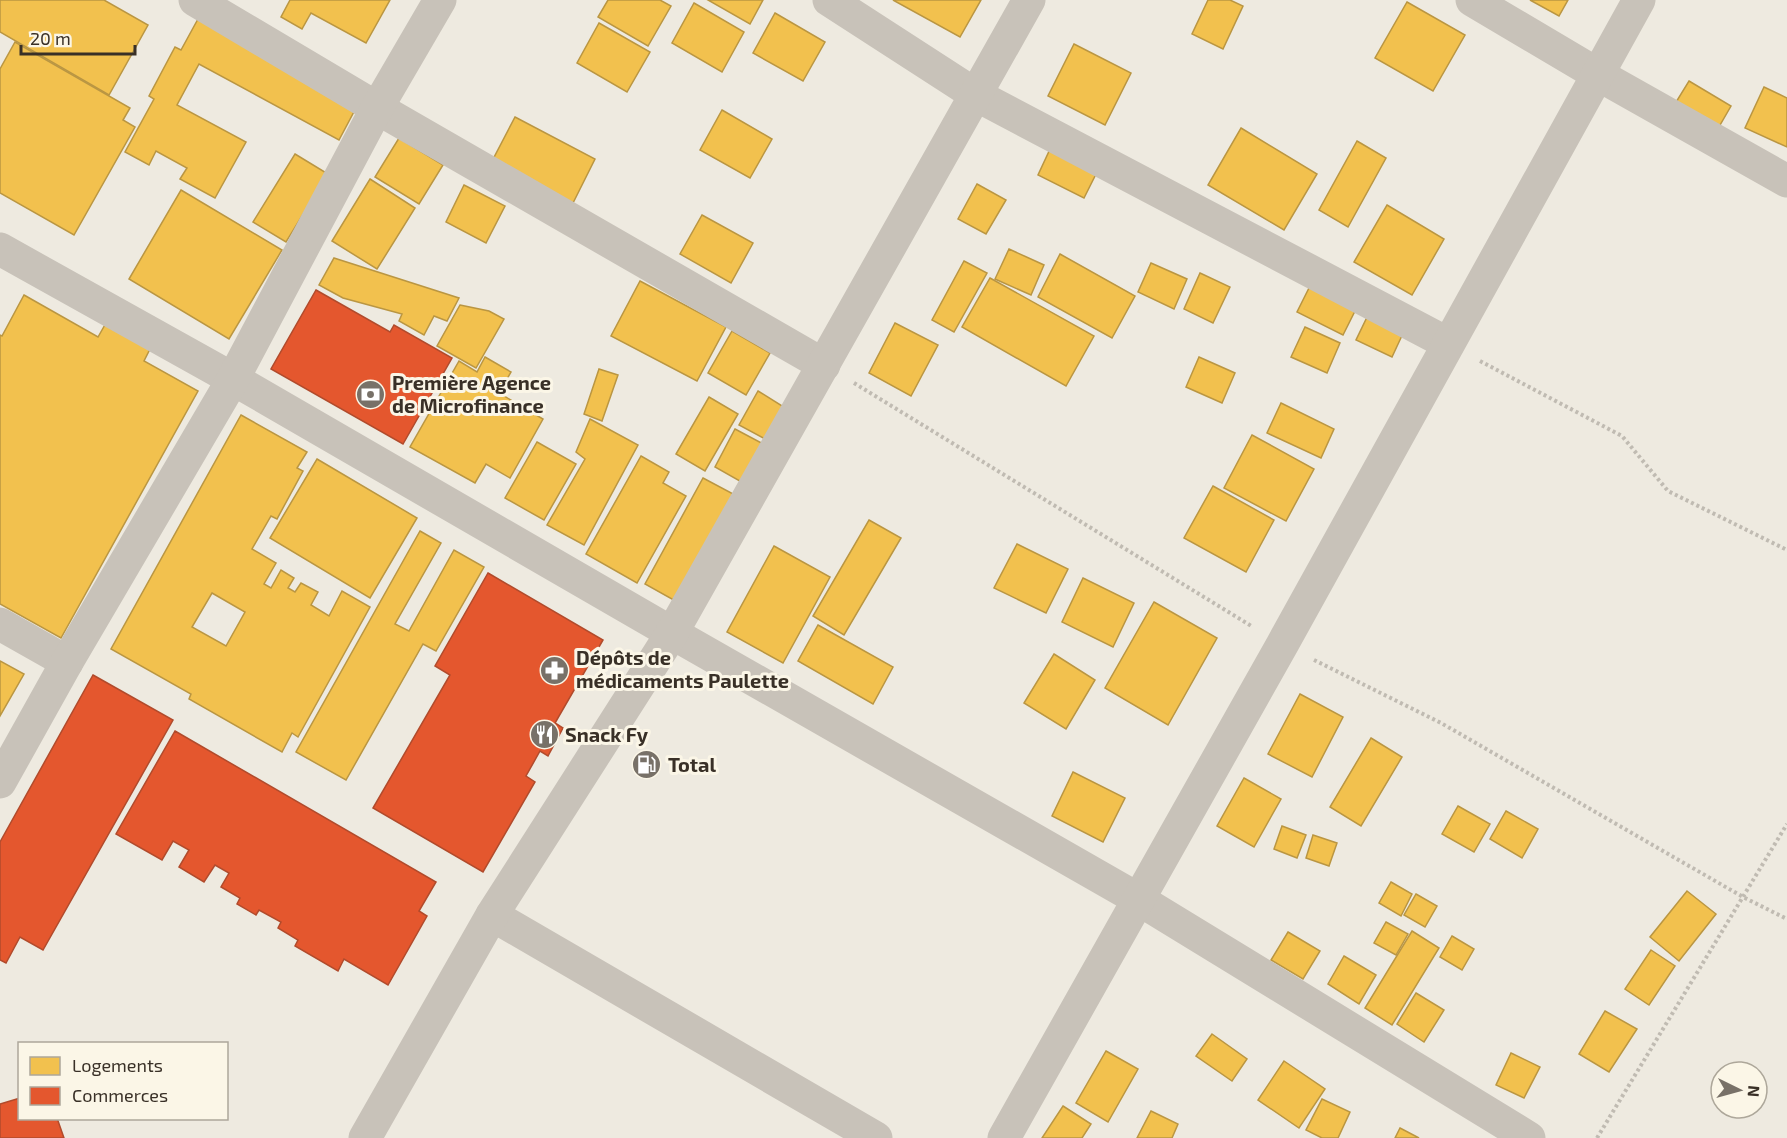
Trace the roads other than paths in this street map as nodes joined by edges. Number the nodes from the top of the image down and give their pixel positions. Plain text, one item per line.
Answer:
1 (195, 0) edge
2 (440, 0) edge
3 (830, 0) edge
4 (1029, 0) edge
5 (1472, 0) edge
6 (1639, 0) edge
7 (1597, 75) junction
8 (976, 95) junction
9 (377, 108) junction
10 (1787, 181) edge
11 (0, 249) edge
12 (1447, 343) junction
13 (824, 365) junction
14 (232, 379) junction
15 (0, 624) edge
16 (672, 633) junction
17 (67, 662) junction
18 (0, 782) edge
19 (1138, 899) junction
20 (492, 915) junction
21 (365, 1138) edge
22 (876, 1138) edge
23 (1004, 1138) edge
24 (1529, 1138) edge

1 - 9 street
2 - 9 street
3 - 8 street
4 - 8 street
5 - 7 street
6 - 7 street
7 - 10 street
7 - 12 street
8 - 12 street
8 - 13 street
9 - 13 street
9 - 14 street
11 - 14 street
12 - 19 street
13 - 16 street
14 - 16 street
14 - 17 street
15 - 17 street
16 - 19 street
16 - 20 street
17 - 18 street
19 - 23 street
19 - 24 street
20 - 21 street
20 - 22 street

